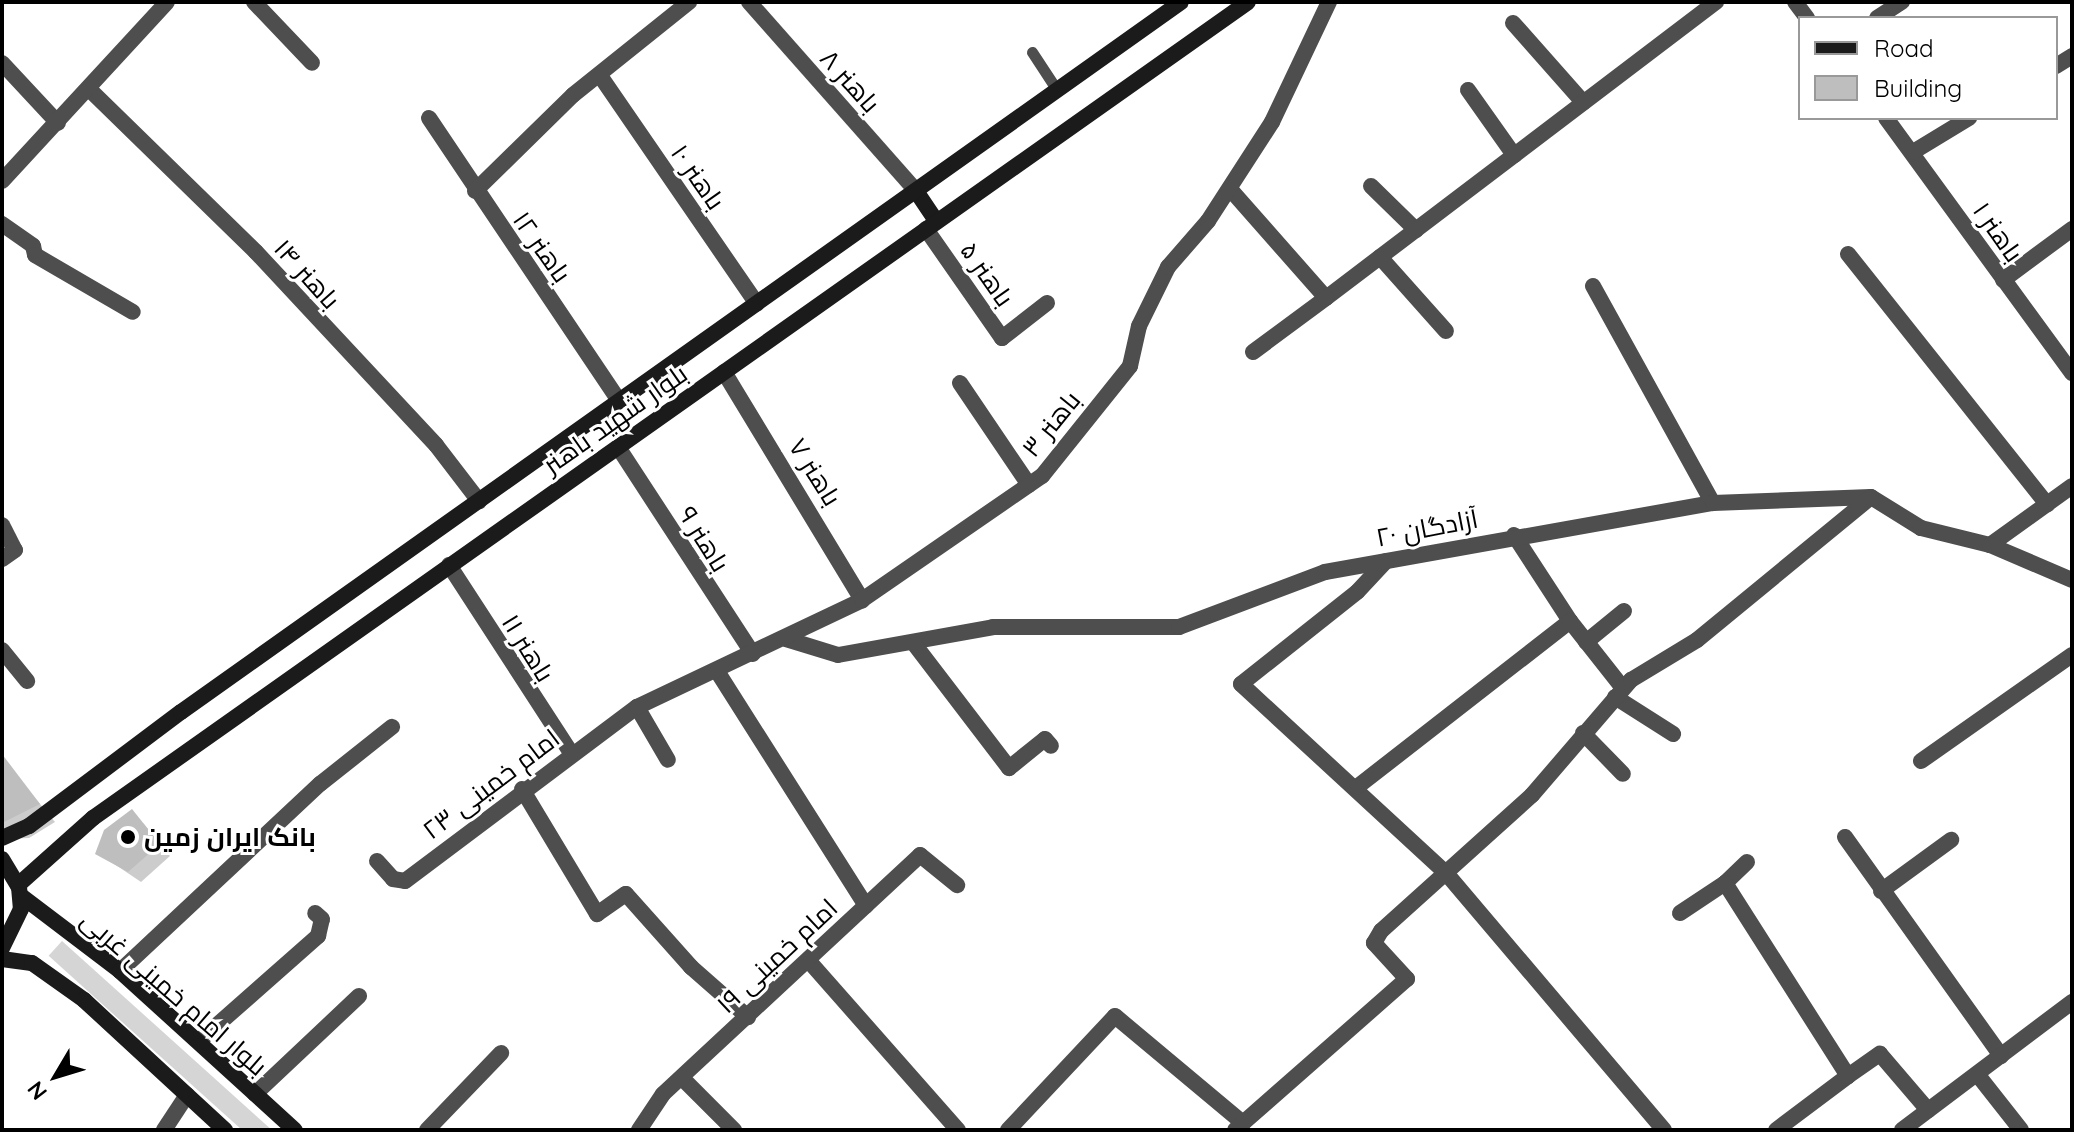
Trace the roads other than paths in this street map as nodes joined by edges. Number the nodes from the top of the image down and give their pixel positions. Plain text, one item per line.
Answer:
1 (167, 2) edge
2 (254, 2) edge
3 (689, 2) edge
4 (749, 2) edge
5 (1181, 2) edge
6 (1248, 2) edge
7 (1329, 2) edge
8 (1716, 2) edge
9 (1902, 2) edge
10 (1880, 16) edge
11 (1513, 23) dead end
12 (1032, 52) dead end
13 (2, 63) edge
14 (312, 63) dead end
15 (601, 77) junction
16 (89, 89) junction
17 (1057, 90) junction
18 (1468, 90) dead end
19 (1583, 102) junction
20 (429, 118) dead end
21 (1888, 120) edge
22 (1966, 120) edge
23 (58, 123) junction
24 (1913, 152) junction
25 (1514, 155) junction
26 (2, 181) edge
27 (1371, 186) dead end
28 (1230, 189) junction
29 (475, 191) junction
30 (916, 191) junction
31 (2, 224) edge
32 (932, 225) junction
33 (2072, 229) edge
34 (1416, 230) junction
35 (1848, 254) dead end
36 (1380, 257) junction
37 (2003, 280) junction
38 (1593, 286) dead end
39 (1326, 298) junction
40 (1047, 303) dead end
41 (757, 304) junction
42 (133, 312) dead end
43 (1446, 331) dead end
44 (1253, 352) dead end
45 (724, 372) junction
46 (2072, 373) edge
47 (960, 383) dead end
48 (619, 401) junction
49 (618, 447) junction
50 (1029, 485) junction
51 (2072, 486) edge
52 (1871, 497) junction
53 (479, 501) junction
54 (1713, 503) junction
55 (2047, 504) junction
56 (2, 525) edge
57 (1514, 535) junction
58 (1990, 545) junction
59 (2, 559) edge
60 (1386, 561) junction
61 (449, 565) junction
62 (2072, 580) edge
63 (862, 600) junction
64 (1624, 611) dead end
65 (1570, 621) junction
66 (786, 639) junction
67 (1586, 642) junction
68 (915, 645) junction
69 (2, 650) edge
70 (753, 654) junction
71 (2072, 655) edge
72 (717, 671) junction
73 (27, 681) dead end
74 (1619, 693) junction
75 (637, 707) junction
76 (392, 727) dead end
77 (1583, 733) junction
78 (1673, 734) dead end
79 (1051, 746) dead end
80 (571, 753) junction
81 (668, 760) dead end
82 (1921, 761) dead end
83 (1623, 774) dead end
84 (1357, 787) junction
85 (522, 789) junction
86 (1845, 837) dead end
87 (2, 838) edge
88 (1951, 840) dead end
89 (2, 859) edge
90 (377, 861) dead end
91 (1747, 862) dead end
92 (1446, 873) junction
93 (1725, 883) junction
94 (957, 885) dead end
95 (19, 890) junction
96 (1881, 891) junction
97 (866, 906) junction
98 (315, 913) dead end
99 (1680, 913) dead end
100 (2, 948) edge
101 (2, 959) edge
102 (808, 960) junction
103 (120, 971) junction
104 (359, 996) dead end
105 (2072, 1002) edge
106 (748, 1017) junction
107 (199, 1041) junction
108 (501, 1053) dead end
109 (2001, 1056) junction
110 (1977, 1074) junction
111 (1848, 1076) junction
112 (682, 1078) junction
113 (255, 1094) junction
114 (187, 1095) junction
115 (1928, 1110) junction
116 (1239, 1127) edge
117 (164, 1130) edge
118 (225, 1130) edge
119 (295, 1130) edge
120 (427, 1130) edge
121 (639, 1130) edge
122 (734, 1130) edge
123 (958, 1130) edge
124 (1008, 1130) edge
125 (1664, 1130) edge
126 (1776, 1130) edge
127 (1902, 1130) edge
128 (2021, 1130) edge

1 - 16 street
2 - 14 street
3 - 15 street
4 - 30 street, باهنر ۸
5 - 17 main road, بلوار شهید باهنر
6 - 32 main road, بلوار شهید باهنر
7 - 28 street, باهنر ۳
8 - 19 street
9 - 10 street
11 - 19 street
12 - 17 lane
13 - 23 street
15 - 29 street
15 - 41 street, باهنر ۱۰
16 - 23 street
16 - 53 street, باهنر ۱۴
17 - 30 main road, بلوار شهید باهنر
18 - 25 street
19 - 25 street
20 - 29 street, باهنر ۱۲
21 - 24 street, باهنر ۱
22 - 24 street
23 - 26 street
24 - 37 street, باهنر ۱
25 - 34 street
27 - 34 street
28 - 39 street
28 - 50 street, باهنر ۳
29 - 48 street, باهنر ۱۲
30 - 32 main road
30 - 41 main road, بلوار شهید باهنر
31 - 42 street
32 - 40 street, باهنر ۵
32 - 45 main road, بلوار شهید باهنر
33 - 37 street
34 - 36 street
35 - 55 street
36 - 39 street
36 - 43 street
37 - 46 street, باهنر ۱
38 - 54 street
39 - 44 street
41 - 48 main road, بلوار شهید باهنر
45 - 49 main road, بلوار شهید باهنر
45 - 63 street, باهنر ۷
47 - 50 street
48 - 53 main road, بلوار شهید باهنر
49 - 61 main road, بلوار شهید باهنر
49 - 70 street, باهنر ۹
50 - 63 street, باهنر ۳
51 - 55 street
52 - 54 street, آزادگان ۲۰
52 - 58 street
52 - 74 street
53 - 87 main road, بلوار شهید باهنر
54 - 57 street, آزادگان ۲۰
55 - 58 street
56 - 59 street
57 - 60 street, آزادگان ۲۰
57 - 65 street
58 - 62 street
60 - 68 street, آزادگان ۲۰
60 - 84 street
61 - 80 street, باهنر ۱۱
61 - 95 main road, بلوار شهید باهنر
63 - 66 street, باهنر ۳
64 - 67 street
65 - 67 street
65 - 84 street
66 - 68 street, آزادگان ۲۰
66 - 70 street, باهنر ۳
67 - 74 street
68 - 79 street
69 - 73 street
70 - 72 street, باهنر ۳
71 - 82 street
72 - 75 street, باهنر ۳
72 - 97 street
74 - 77 street
74 - 78 street
75 - 80 street, امام خمینی ۲۳
75 - 81 street
76 - 103 street
77 - 83 street
77 - 92 street
80 - 85 street, امام خمینی ۲۳
84 - 92 street
85 - 90 street, امام خمینی ۲۳
85 - 106 street
86 - 96 street
88 - 96 street
89 - 95 main road
91 - 93 street
92 - 116 street
92 - 125 street
93 - 99 street
93 - 111 street
94 - 97 street, امام خمینی ۱۹
95 - 100 main road
95 - 103 main road, بلوار امام خمینی غربی
96 - 109 street
97 - 102 street, امام خمینی ۱۹
98 - 107 street
101 - 114 main road
102 - 106 street, امام خمینی ۱۹
102 - 123 street
103 - 107 main road, بلوار امام خمینی غربی
104 - 113 street
105 - 109 street
106 - 112 street, امام خمینی ۱۹
107 - 113 main road, بلوار امام خمینی غربی
108 - 120 street
109 - 110 street
110 - 115 street
110 - 128 street
111 - 115 street
111 - 126 street
112 - 121 street, امام خمینی ۱۹
112 - 122 street
113 - 119 main road, بلوار امام خمینی غربی
114 - 117 street
114 - 118 main road
115 - 127 street
116 - 124 street

